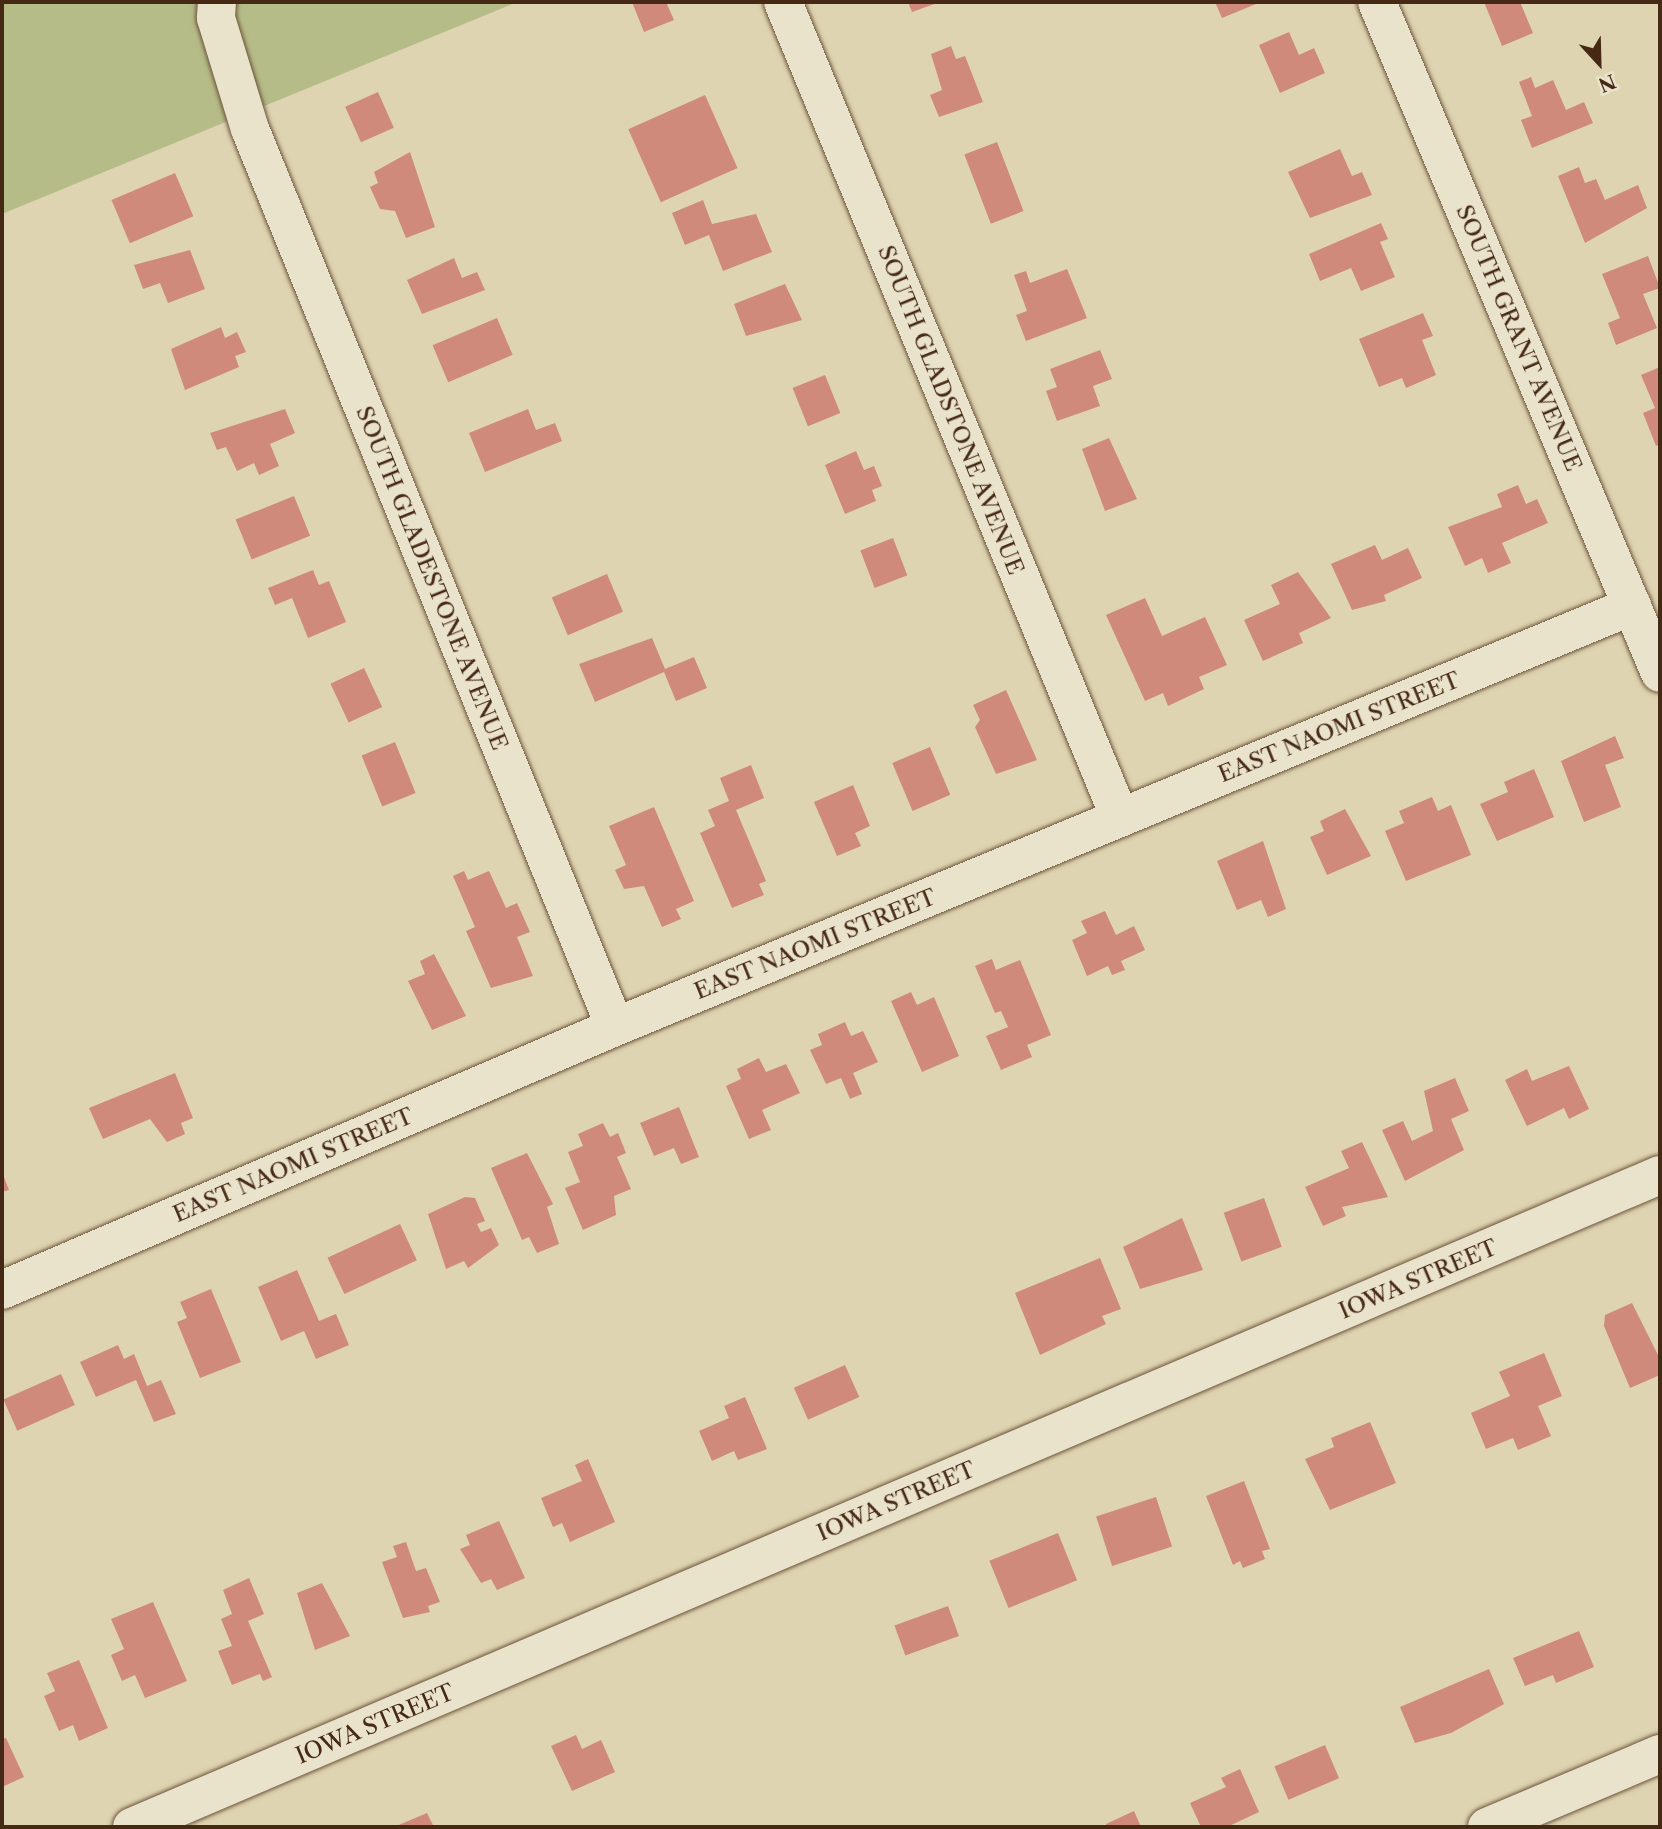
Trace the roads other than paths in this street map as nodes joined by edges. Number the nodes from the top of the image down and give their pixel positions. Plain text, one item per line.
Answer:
1 (217, 2) edge
2 (783, 2) edge
3 (1377, 2) edge
4 (1632, 606) junction
5 (1660, 673) edge
6 (1120, 818) junction
7 (615, 1027) junction
8 (1660, 1175) edge
9 (2, 1290) edge
10 (1660, 1754) edge
11 (132, 1827) edge
12 (1487, 1827) edge

1 - 7 street, SOUTH GLADESTONE AVENUE
2 - 6 street, SOUTH GLADSTONE AVENUE
3 - 4 street, SOUTH GRANT AVENUE
4 - 5 street, SOUTH GRANT AVENUE
4 - 6 street, EAST NAOMI STREET
6 - 7 street, EAST NAOMI STREET
7 - 9 street, EAST NAOMI STREET
8 - 11 street, IOWA STREET
10 - 12 street

